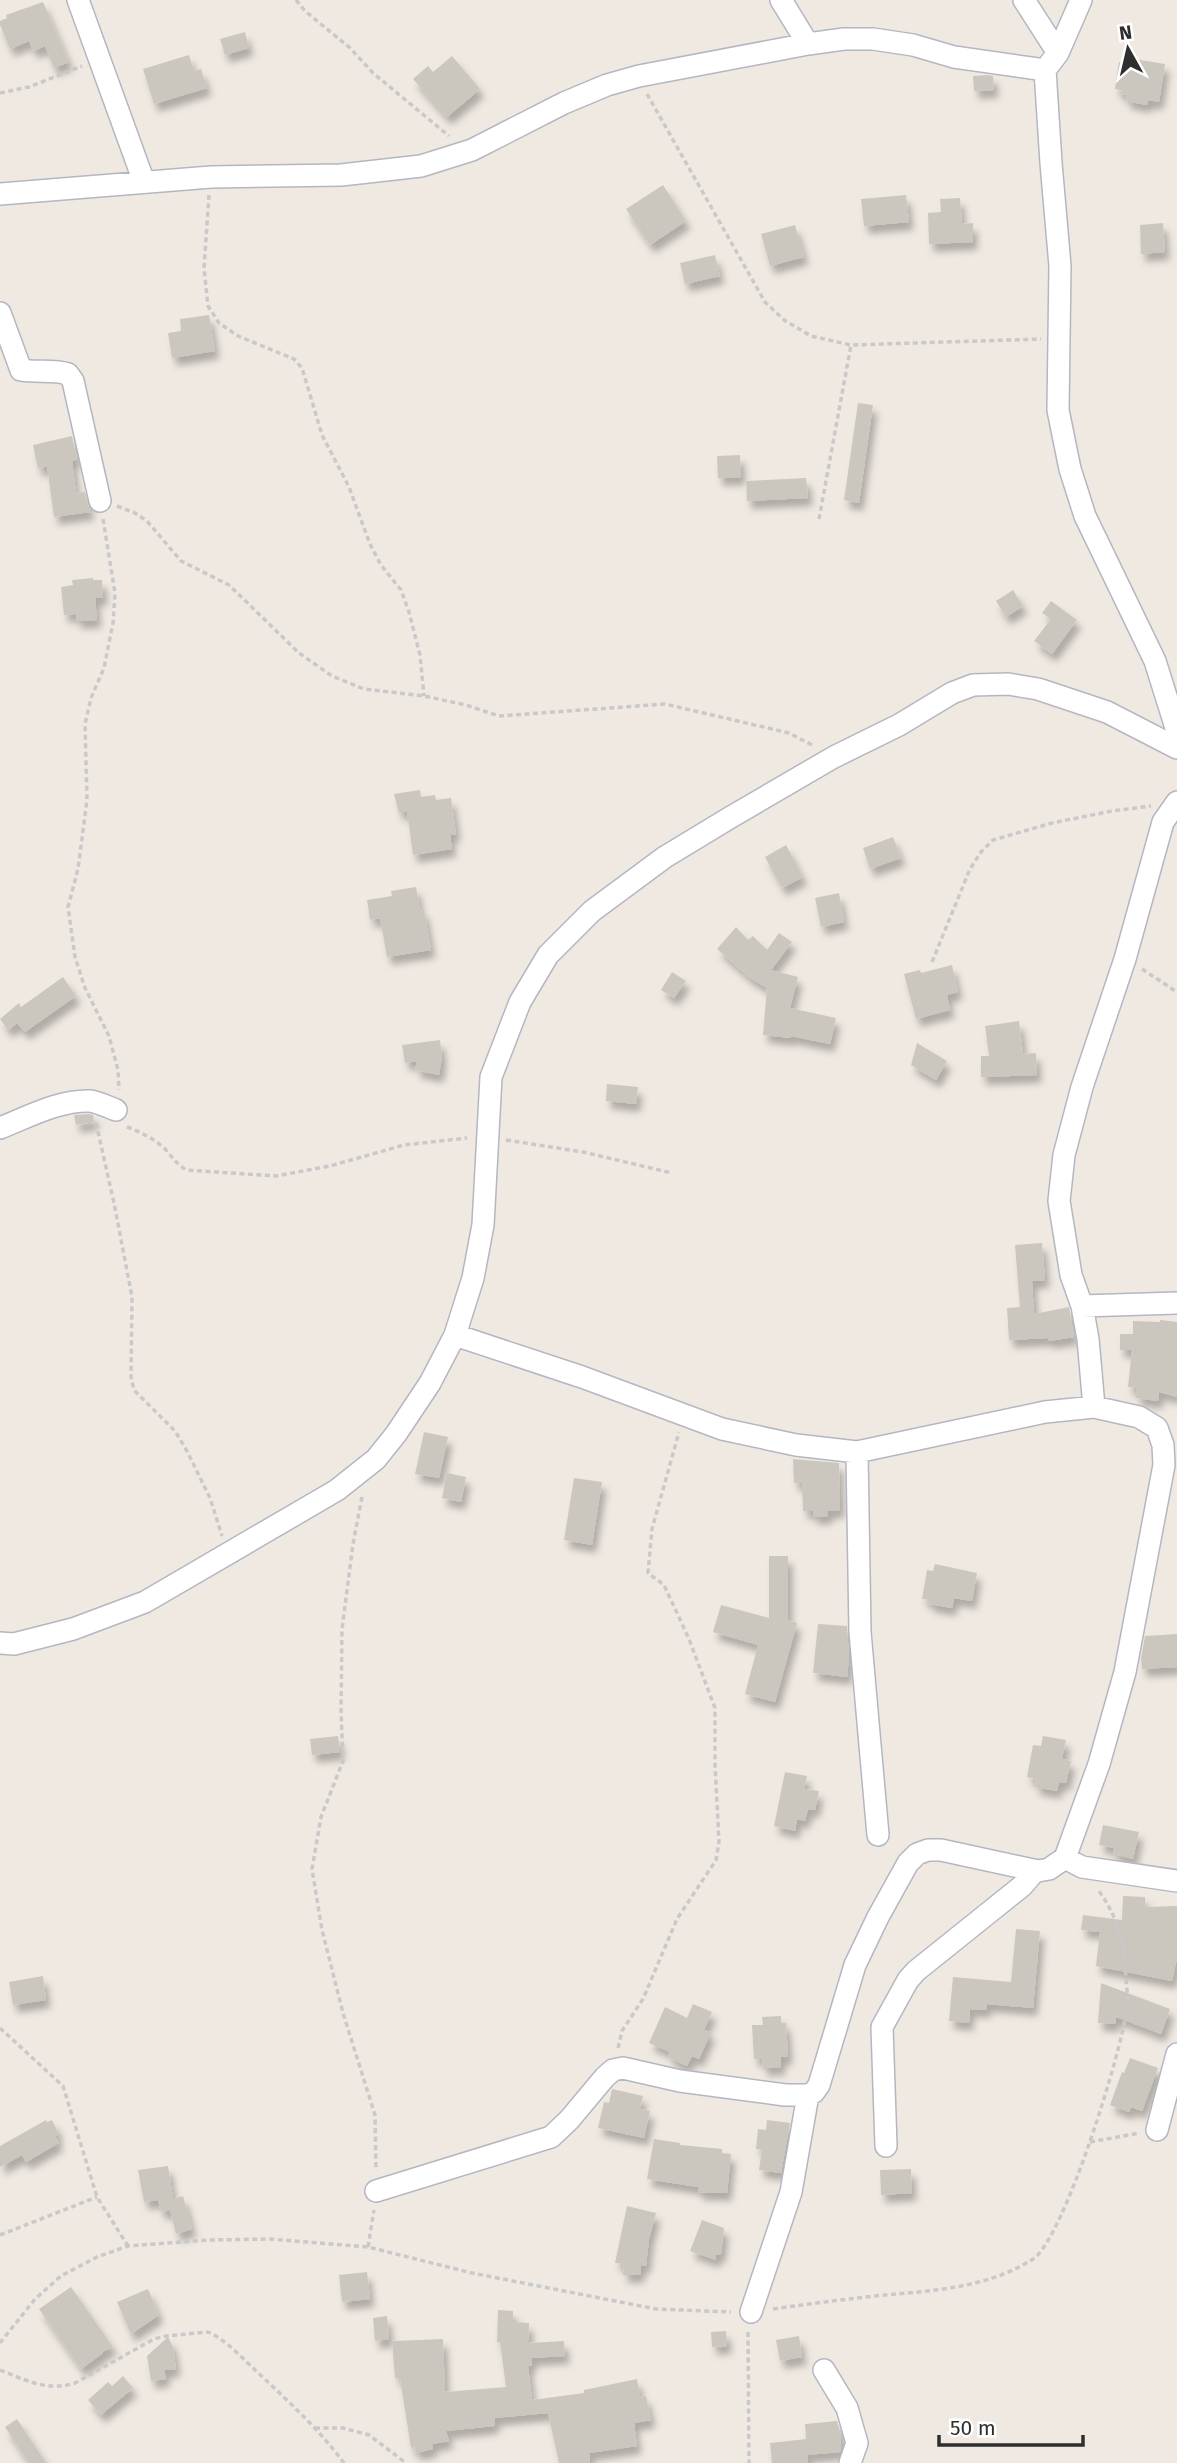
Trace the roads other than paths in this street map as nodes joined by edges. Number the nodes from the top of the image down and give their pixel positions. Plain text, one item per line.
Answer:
1 (78, 0) edge
2 (781, 0) edge
3 (1024, 0) edge
4 (1081, 0) edge
5 (808, 44) junction
6 (1058, 53) junction
7 (1045, 70) junction
8 (144, 182) junction
9 (0, 194) edge
10 (0, 313) edge
11 (100, 501) road end
12 (1177, 731) edge
13 (1177, 748) edge
14 (1175, 803) edge
15 (116, 1110) road end
16 (0, 1128) edge
17 (1177, 1303) edge
18 (1082, 1307) junction
19 (455, 1335) junction
20 (1094, 1407) junction
21 (857, 1452) junction
22 (0, 1643) edge
23 (878, 1835) dead end
24 (1073, 1863) junction
25 (1035, 1871) junction
26 (1177, 1881) edge
27 (1177, 2054) edge
28 (808, 2095) junction
29 (1157, 2130) road end
30 (886, 2146) dead end
31 (376, 2191) road end
32 (751, 2312) road end
33 (824, 2370) dead end
34 (850, 2463) edge

1 - 8 street
2 - 5 street
3 - 6 street
4 - 6 street
5 - 7 street
5 - 8 street
6 - 7 street
7 - 12 street
8 - 9 street
10 - 11 street
13 - 19 street
14 - 18 street
15 - 16 street
17 - 18 street
18 - 20 street
19 - 21 street
19 - 22 street
20 - 21 street
20 - 24 street
21 - 23 street
24 - 25 street
24 - 26 street
25 - 28 street
25 - 30 street
27 - 29 street
28 - 31 street
28 - 32 street
33 - 34 street

